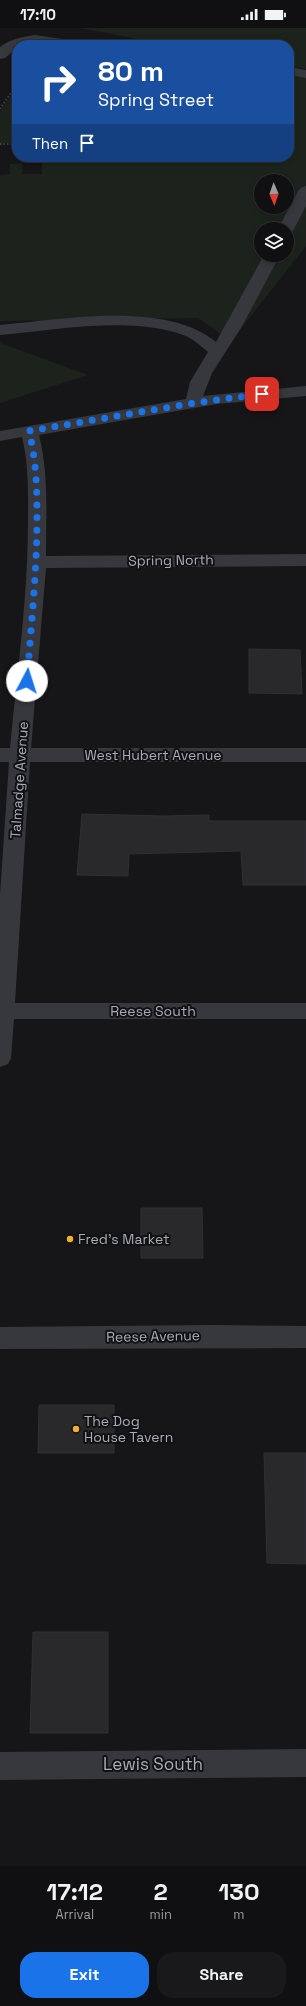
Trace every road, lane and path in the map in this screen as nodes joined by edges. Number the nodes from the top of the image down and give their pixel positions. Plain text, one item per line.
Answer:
1 (26, 40) edge
2 (40, 40) edge
3 (12, 44) edge
4 (0, 55) edge
5 (294, 72) edge
6 (306, 74) edge
7 (12, 91) edge
8 (0, 109) edge
9 (0, 144) edge
10 (12, 144) edge
11 (306, 191) edge
12 (290, 222) edge
13 (268, 262) edge
14 (0, 330) edge
15 (218, 350) junction
16 (306, 391) edge
17 (194, 403) junction
18 (29, 431) junction
19 (0, 436) edge
20 (306, 560) edge
21 (37, 562) junction
22 (0, 755) edge
23 (20, 755) junction
24 (306, 755) edge
25 (2, 1011) edge
26 (306, 1011) edge
27 (0, 1058) edge
28 (306, 1337) edge
29 (0, 1338) edge
30 (306, 1763) edge
31 (0, 1766) edge

1 - 2 street
3 - 4 street
5 - 6 street
7 - 8 path
9 - 10 path
11 - 12 street
13 - 15 street
14 - 15 street
15 - 17 street
16 - 17 street
17 - 18 street
18 - 19 street
18 - 21 street, Talmadge Avenue
20 - 21 street, Spring North
21 - 23 street, Talmadge Avenue
22 - 23 street, West Hubert Avenue
23 - 24 street, West Hubert Avenue
23 - 25 street, Talmadge Avenue
25 - 26 street, Reese South
25 - 27 street, Talmadge Avenue
28 - 29 street, Reese Avenue
30 - 31 street, Lewis South

